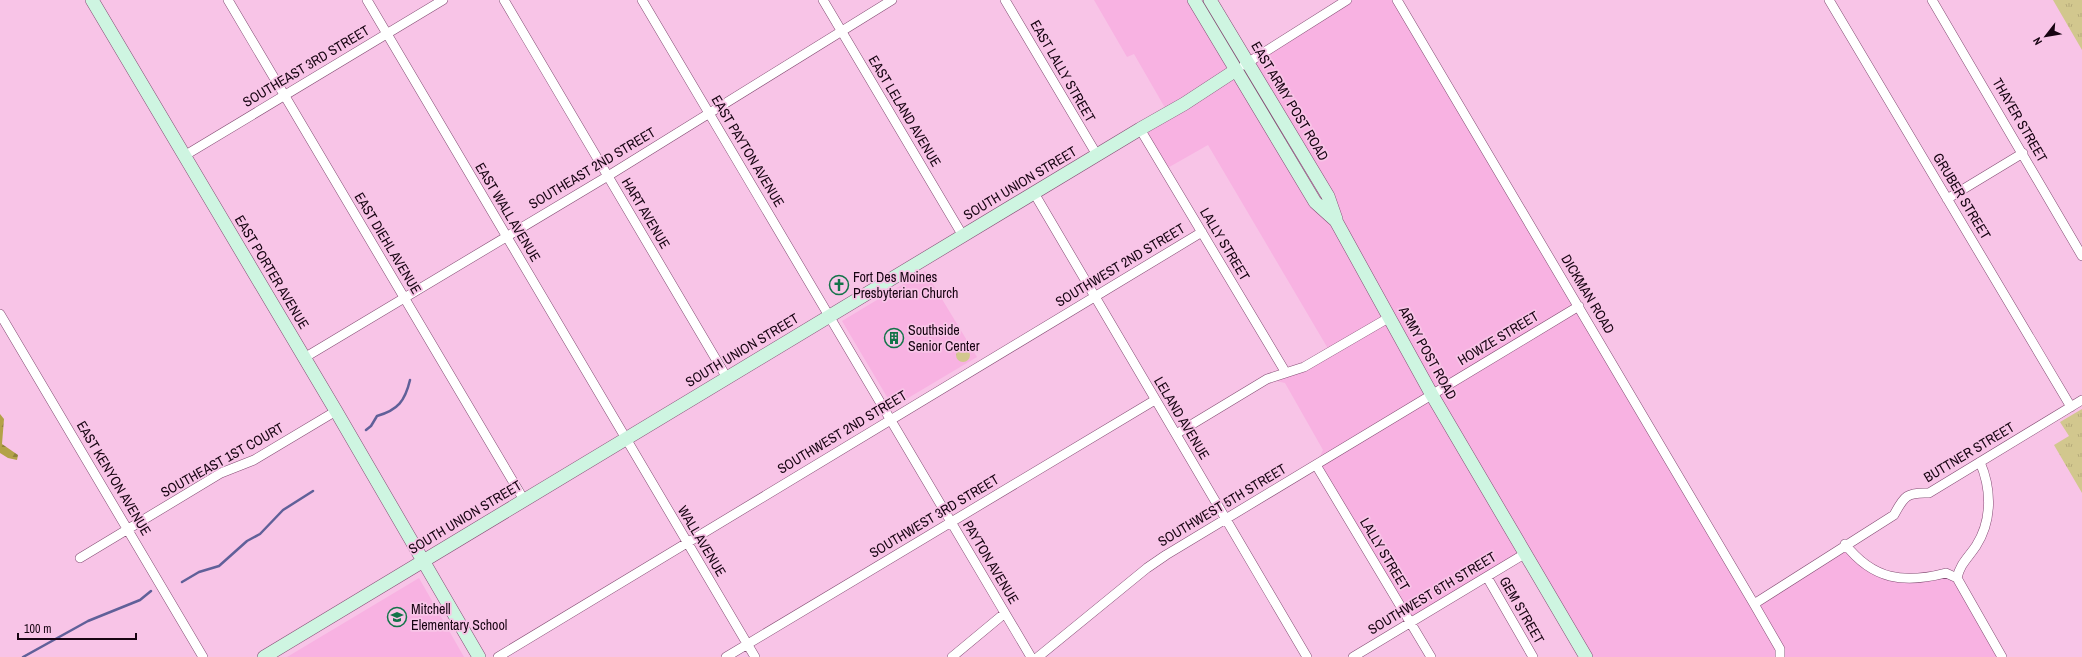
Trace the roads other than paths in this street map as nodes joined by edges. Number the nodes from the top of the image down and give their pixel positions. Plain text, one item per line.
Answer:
1 (92, 0) edge
2 (228, 0) edge
3 (367, 0) edge
4 (443, 0) edge
5 (504, 0) edge
6 (642, 0) edge
7 (823, 0) edge
8 (892, 0) edge
9 (1005, 0) edge
10 (1194, 0) edge
11 (1210, 0) edge
12 (1347, 0) edge
13 (1397, 0) edge
14 (1829, 0) edge
15 (1932, 0) edge
16 (842, 31) junction
17 (386, 34) junction
18 (1248, 63) junction
19 (1236, 70) junction
20 (284, 95) junction
21 (709, 113) junction
22 (1140, 129) junction
23 (2023, 153) junction
24 (1097, 155) junction
25 (184, 156) junction
26 (608, 176) junction
27 (1034, 193) junction
28 (1947, 199) junction
29 (1336, 221) junction
30 (1202, 232) junction
31 (963, 236) junction
32 (506, 237) junction
33 (2082, 256) edge
34 (1094, 296) junction
35 (404, 297) junction
36 (1579, 306) junction
37 (0, 314) edge
38 (830, 316) junction
39 (1390, 317) junction
40 (304, 358) junction
41 (1286, 373) junction
42 (728, 378) junction
43 (1432, 395) junction
44 (1155, 400) junction
45 (2082, 400) edge
46 (2071, 407) junction
47 (336, 411) junction
48 (891, 420) junction
49 (1176, 434) junction
50 (626, 439) junction
51 (1980, 462) junction
52 (1316, 465) junction
53 (524, 500) junction
54 (1226, 519) junction
55 (951, 522) junction
56 (128, 529) junction
57 (687, 543) junction
58 (1846, 544) junction
59 (1526, 553) junction
60 (80, 558) dead end
61 (422, 562) junction
62 (1486, 577) junction
63 (1958, 578) junction
64 (1754, 604) junction
65 (1005, 613) junction
66 (1410, 622) junction
67 (747, 644) junction
68 (203, 657) edge
69 (264, 657) edge
70 (479, 657) edge
71 (498, 657) edge
72 (726, 657) edge
73 (755, 657) edge
74 (952, 657) edge
75 (1031, 657) edge
76 (1038, 657) edge
77 (1307, 657) edge
78 (1353, 657) edge
79 (1431, 657) edge
80 (1534, 657) edge
81 (1586, 657) edge
82 (1780, 657) edge
83 (2002, 657) edge

1 - 25 street, EAST PORTER AVENUE
2 - 20 street, EAST DIEHL AVENUE
3 - 17 street, EAST WALL AVENUE
4 - 17 street, SOUTHEAST 3RD STREET
5 - 26 street, HART AVENUE
6 - 21 street, EAST PAYTON AVENUE
7 - 16 street, EAST LELAND AVENUE
8 - 16 street, SOUTHEAST 2ND STREET
9 - 24 street, EAST LALLY STREET
10 - 19 street
11 - 18 street, EAST ARMY POST ROAD
12 - 18 street
13 - 36 street, DICKMAN ROAD
14 - 28 street, GRUBER STREET
15 - 23 street, THAYER STREET
16 - 21 street, SOUTHEAST 2ND STREET
16 - 31 street, EAST LELAND AVENUE
17 - 20 street, SOUTHEAST 3RD STREET
17 - 32 street, EAST WALL AVENUE
18 - 19 street
18 - 29 street, EAST ARMY POST ROAD
19 - 22 street, SOUTH UNION STREET
19 - 29 street, ARMY POST ROAD
20 - 25 street, SOUTHEAST 3RD STREET
20 - 35 street, EAST DIEHL AVENUE
21 - 26 street, SOUTHEAST 2ND STREET
21 - 38 street, EAST PAYTON AVENUE
22 - 24 street, SOUTH UNION STREET
22 - 30 street, LALLY STREET
23 - 28 street
23 - 33 street, THAYER STREET
24 - 27 street, SOUTH UNION STREET
25 - 40 street, EAST PORTER AVENUE
26 - 32 street, SOUTHEAST 2ND STREET
26 - 42 street, HART AVENUE
27 - 31 street, SOUTH UNION STREET
27 - 34 street, LELAND AVENUE
28 - 46 street, GRUBER STREET
29 - 39 street, ARMY POST ROAD
30 - 34 street, SOUTHWEST 2ND STREET
30 - 41 street, LALLY STREET
31 - 38 street, SOUTH UNION STREET
32 - 35 street, SOUTHEAST 2ND STREET
32 - 50 street, EAST WALL AVENUE
34 - 44 street, LELAND AVENUE
34 - 48 street, SOUTHWEST 2ND STREET
35 - 40 street, SOUTHEAST 2ND STREET
35 - 53 street, EAST DIEHL AVENUE
36 - 43 street, HOWZE STREET
36 - 64 street, DICKMAN ROAD
37 - 56 street, EAST KENYON AVENUE
38 - 42 street, SOUTH UNION STREET
38 - 48 street, PAYTON AVENUE
39 - 41 street
39 - 43 street, ARMY POST ROAD
40 - 47 street, EAST PORTER AVENUE
41 - 49 street
42 - 50 street, SOUTH UNION STREET
43 - 52 street, SOUTHWEST 5TH STREET
43 - 59 street, ARMY POST ROAD
44 - 49 street, LELAND AVENUE
44 - 55 street, SOUTHWEST 3RD STREET
45 - 46 street, BUTTNER STREET
46 - 51 street, BUTTNER STREET
47 - 56 street, SOUTHEAST 1ST COURT
47 - 61 street, EAST PORTER AVENUE
48 - 55 street, PAYTON AVENUE
48 - 57 street, SOUTHWEST 2ND STREET
49 - 54 street, LELAND AVENUE
50 - 53 street, SOUTH UNION STREET
50 - 57 street, WALL AVENUE
51 - 58 street, BUTTNER STREET
51 - 63 street
52 - 54 street, SOUTHWEST 5TH STREET
52 - 66 street, LALLY STREET
53 - 61 street, SOUTH UNION STREET
54 - 76 street, SOUTHWEST 5TH STREET
54 - 77 street, LELAND AVENUE
55 - 65 street, PAYTON AVENUE
55 - 67 street, SOUTHWEST 3RD STREET
56 - 60 street, SOUTHEAST 1ST COURT
56 - 68 street, EAST KENYON AVENUE
57 - 67 street, WALL AVENUE
57 - 71 street, SOUTHWEST 2ND STREET
58 - 63 street
58 - 64 street, BUTTNER STREET
59 - 62 street, SOUTHWEST 6TH STREET
59 - 81 street, ARMY POST ROAD
61 - 69 street, SOUTH UNION STREET
61 - 70 street, EAST PORTER AVENUE
62 - 66 street, SOUTHWEST 6TH STREET
62 - 80 street, GEM STREET
63 - 83 street
64 - 82 street, DICKMAN ROAD
65 - 74 street
65 - 75 street, PAYTON AVENUE
66 - 78 street, SOUTHWEST 6TH STREET
66 - 79 street, LALLY STREET
67 - 72 street, SOUTHWEST 3RD STREET
67 - 73 street, WALL AVENUE

